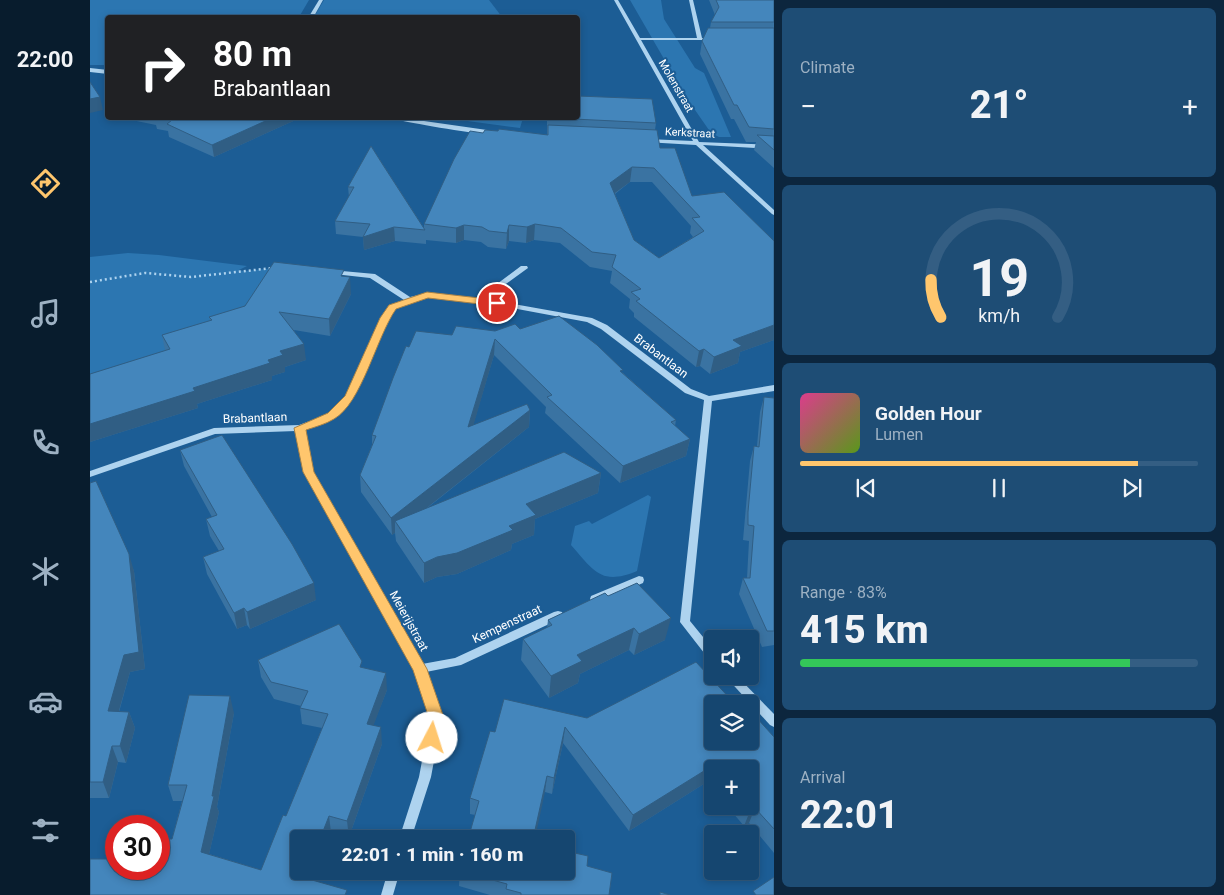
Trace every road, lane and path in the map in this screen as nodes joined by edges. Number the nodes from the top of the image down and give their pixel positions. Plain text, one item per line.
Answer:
1 (321, 0) edge
2 (616, 0) edge
3 (691, 0) edge
4 (312, 15) edge
5 (638, 39) junction
6 (700, 39) junction
7 (718, 39) edge
8 (90, 70) edge
9 (105, 72) edge
10 (408, 120) edge
11 (505, 133) edge
12 (640, 140) edge
13 (697, 143) junction
14 (774, 147) edge
15 (774, 213) edge
16 (278, 268) edge
17 (524, 268) dead end
18 (329, 272) edge
19 (90, 282) edge
20 (409, 300) junction
21 (479, 300) junction
22 (774, 388) edge
23 (708, 398) junction
24 (300, 428) junction
25 (90, 474) edge
26 (638, 580) dead end
27 (588, 602) edge
28 (570, 610) edge
29 (704, 646) edge
30 (420, 669) junction
31 (739, 685) edge
32 (774, 722) edge
33 (408, 830) edge
34 (391, 880) edge
35 (387, 895) edge

1 - 4 street
2 - 5 street, Molenstraat
3 - 6 street
5 - 6 street
5 - 13 street, Molenstraat
6 - 7 street
8 - 9 street
10 - 11 street
12 - 13 street, Kerkstraat
13 - 14 street, Kerkstraat
13 - 15 street, Molenstraat
16 - 19 path
17 - 21 street
18 - 20 street
20 - 21 street, Brabantlaan
20 - 24 street, Brabantlaan
21 - 23 street, Brabantlaan
22 - 23 street
23 - 29 street
24 - 25 street, Brabantlaan
24 - 30 street, Meierijstraat
26 - 27 street
28 - 30 street, Kempenstraat
30 - 33 street, Meierijstraat
31 - 32 street
34 - 35 street

